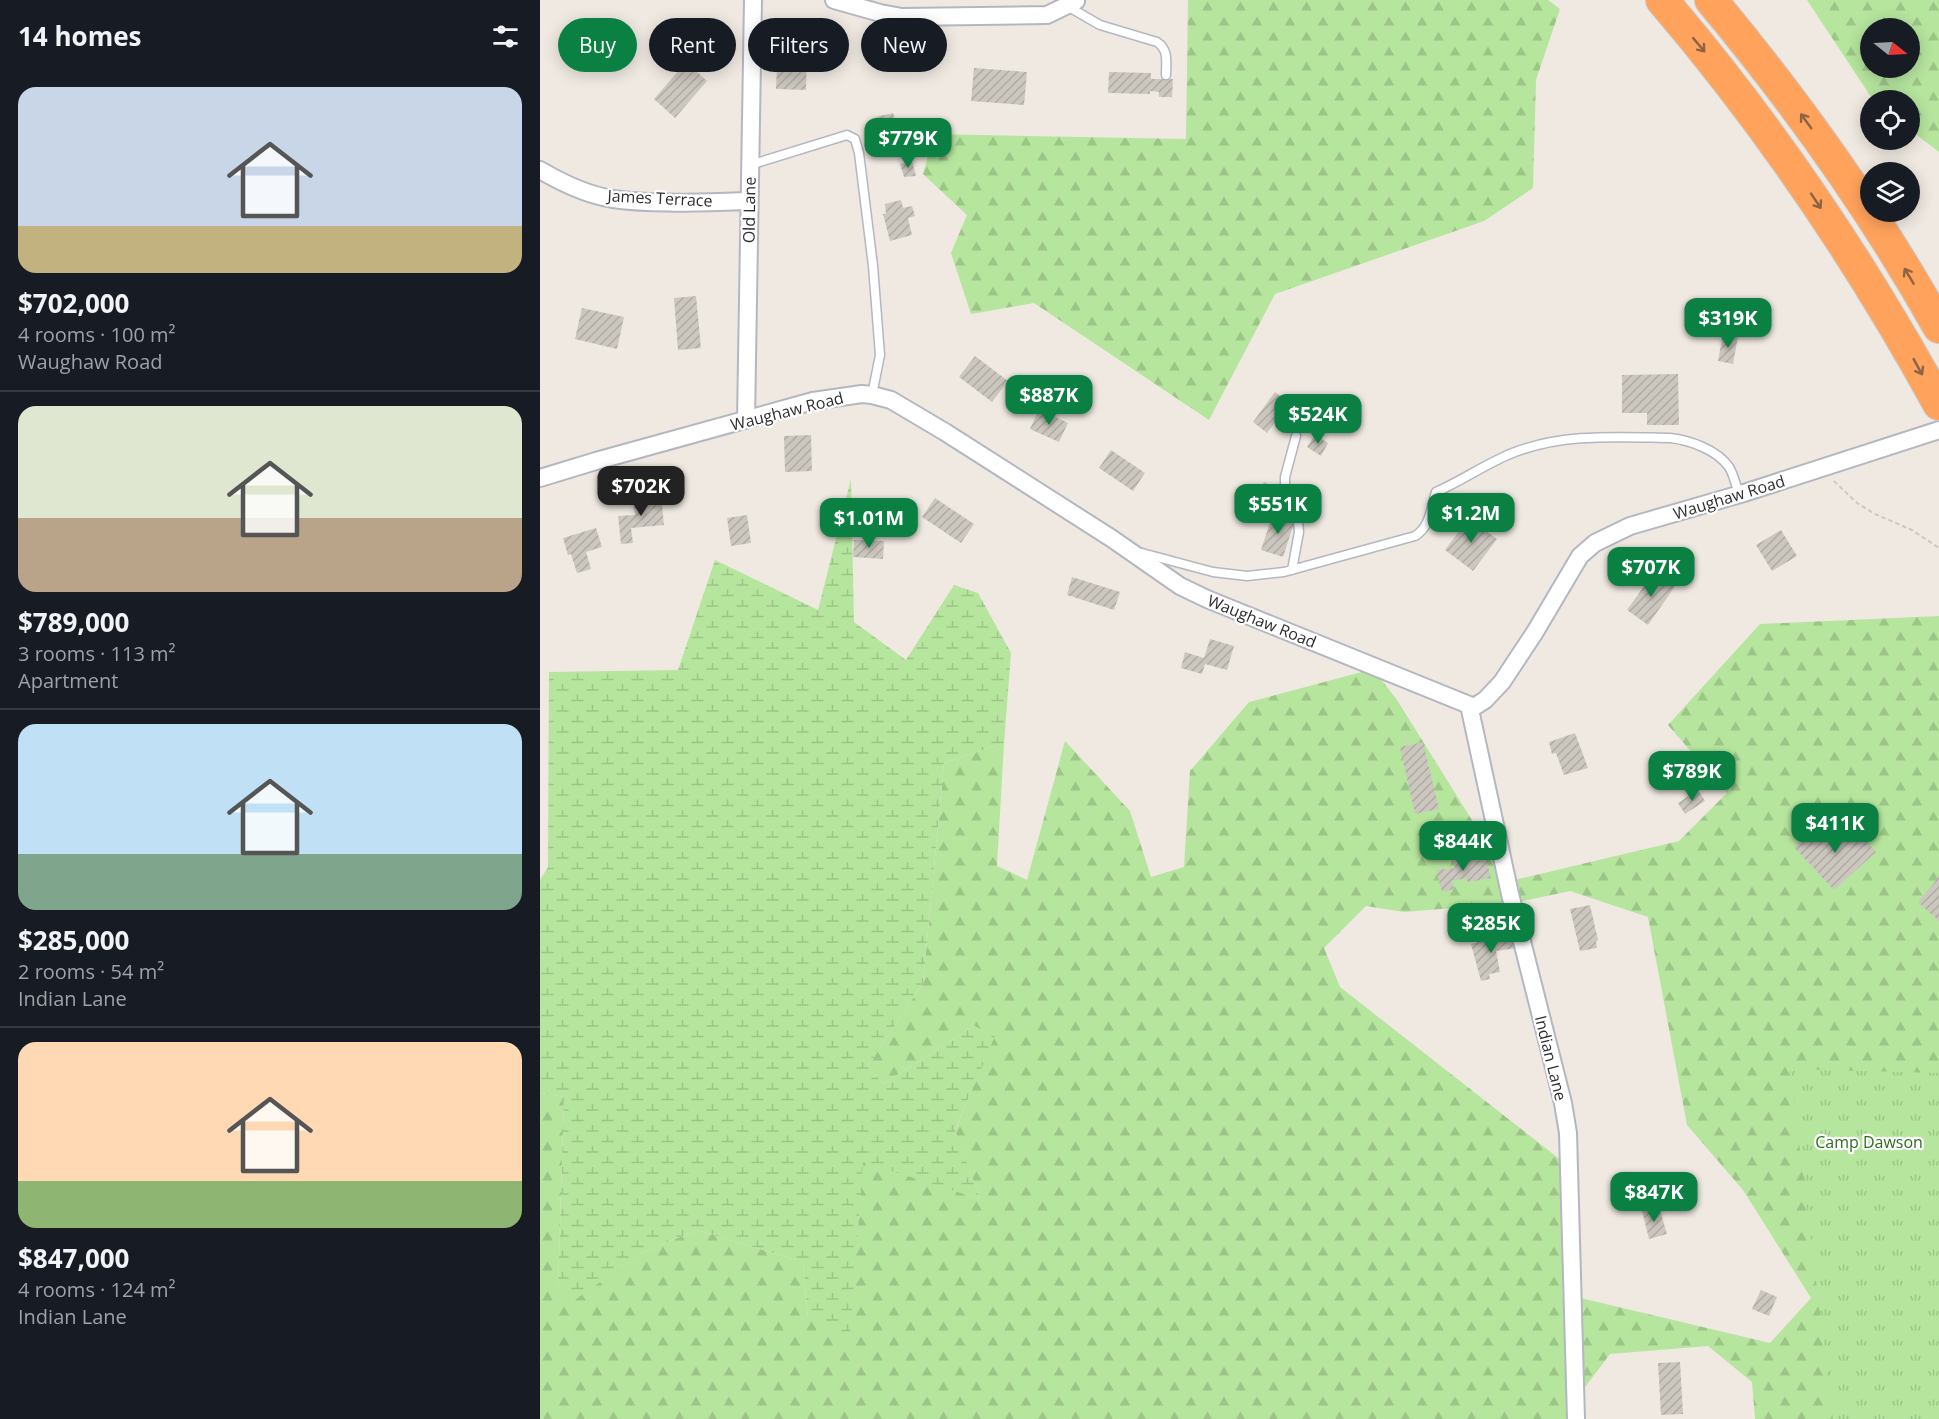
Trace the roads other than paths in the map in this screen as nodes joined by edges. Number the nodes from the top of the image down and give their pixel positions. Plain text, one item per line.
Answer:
1 (753, 0) edge
2 (834, 0) edge
3 (1662, 0) edge
4 (1711, 0) edge
5 (1072, 3) edge
6 (1166, 75) dead end
7 (750, 165) junction
8 (540, 170) edge
9 (749, 201) junction
10 (1939, 327) edge
11 (872, 395) junction
12 (1939, 404) edge
13 (746, 420) junction
14 (1939, 430) edge
15 (1296, 436) dead end
16 (540, 478) edge
17 (1738, 494) junction
18 (1124, 547) junction
19 (1292, 570) junction
20 (1470, 705) junction
21 (1576, 1419) edge

1 - 7 street, Old Lane
2 - 5 street
3 -> 12 highway
10 -> 4 highway
5 - 6 lane
7 - 9 street, Old Lane
7 - 11 lane
8 - 9 street, James Terrace
9 - 13 street, Old Lane
11 - 13 street, Waughaw Road
11 - 18 street, Waughaw Road
13 - 16 street, Waughaw Road
14 - 17 street, Waughaw Road
15 - 19 lane
17 - 19 lane
17 - 20 street, Waughaw Road
18 - 19 lane
18 - 20 street, Waughaw Road
20 - 21 street, Indian Lane

